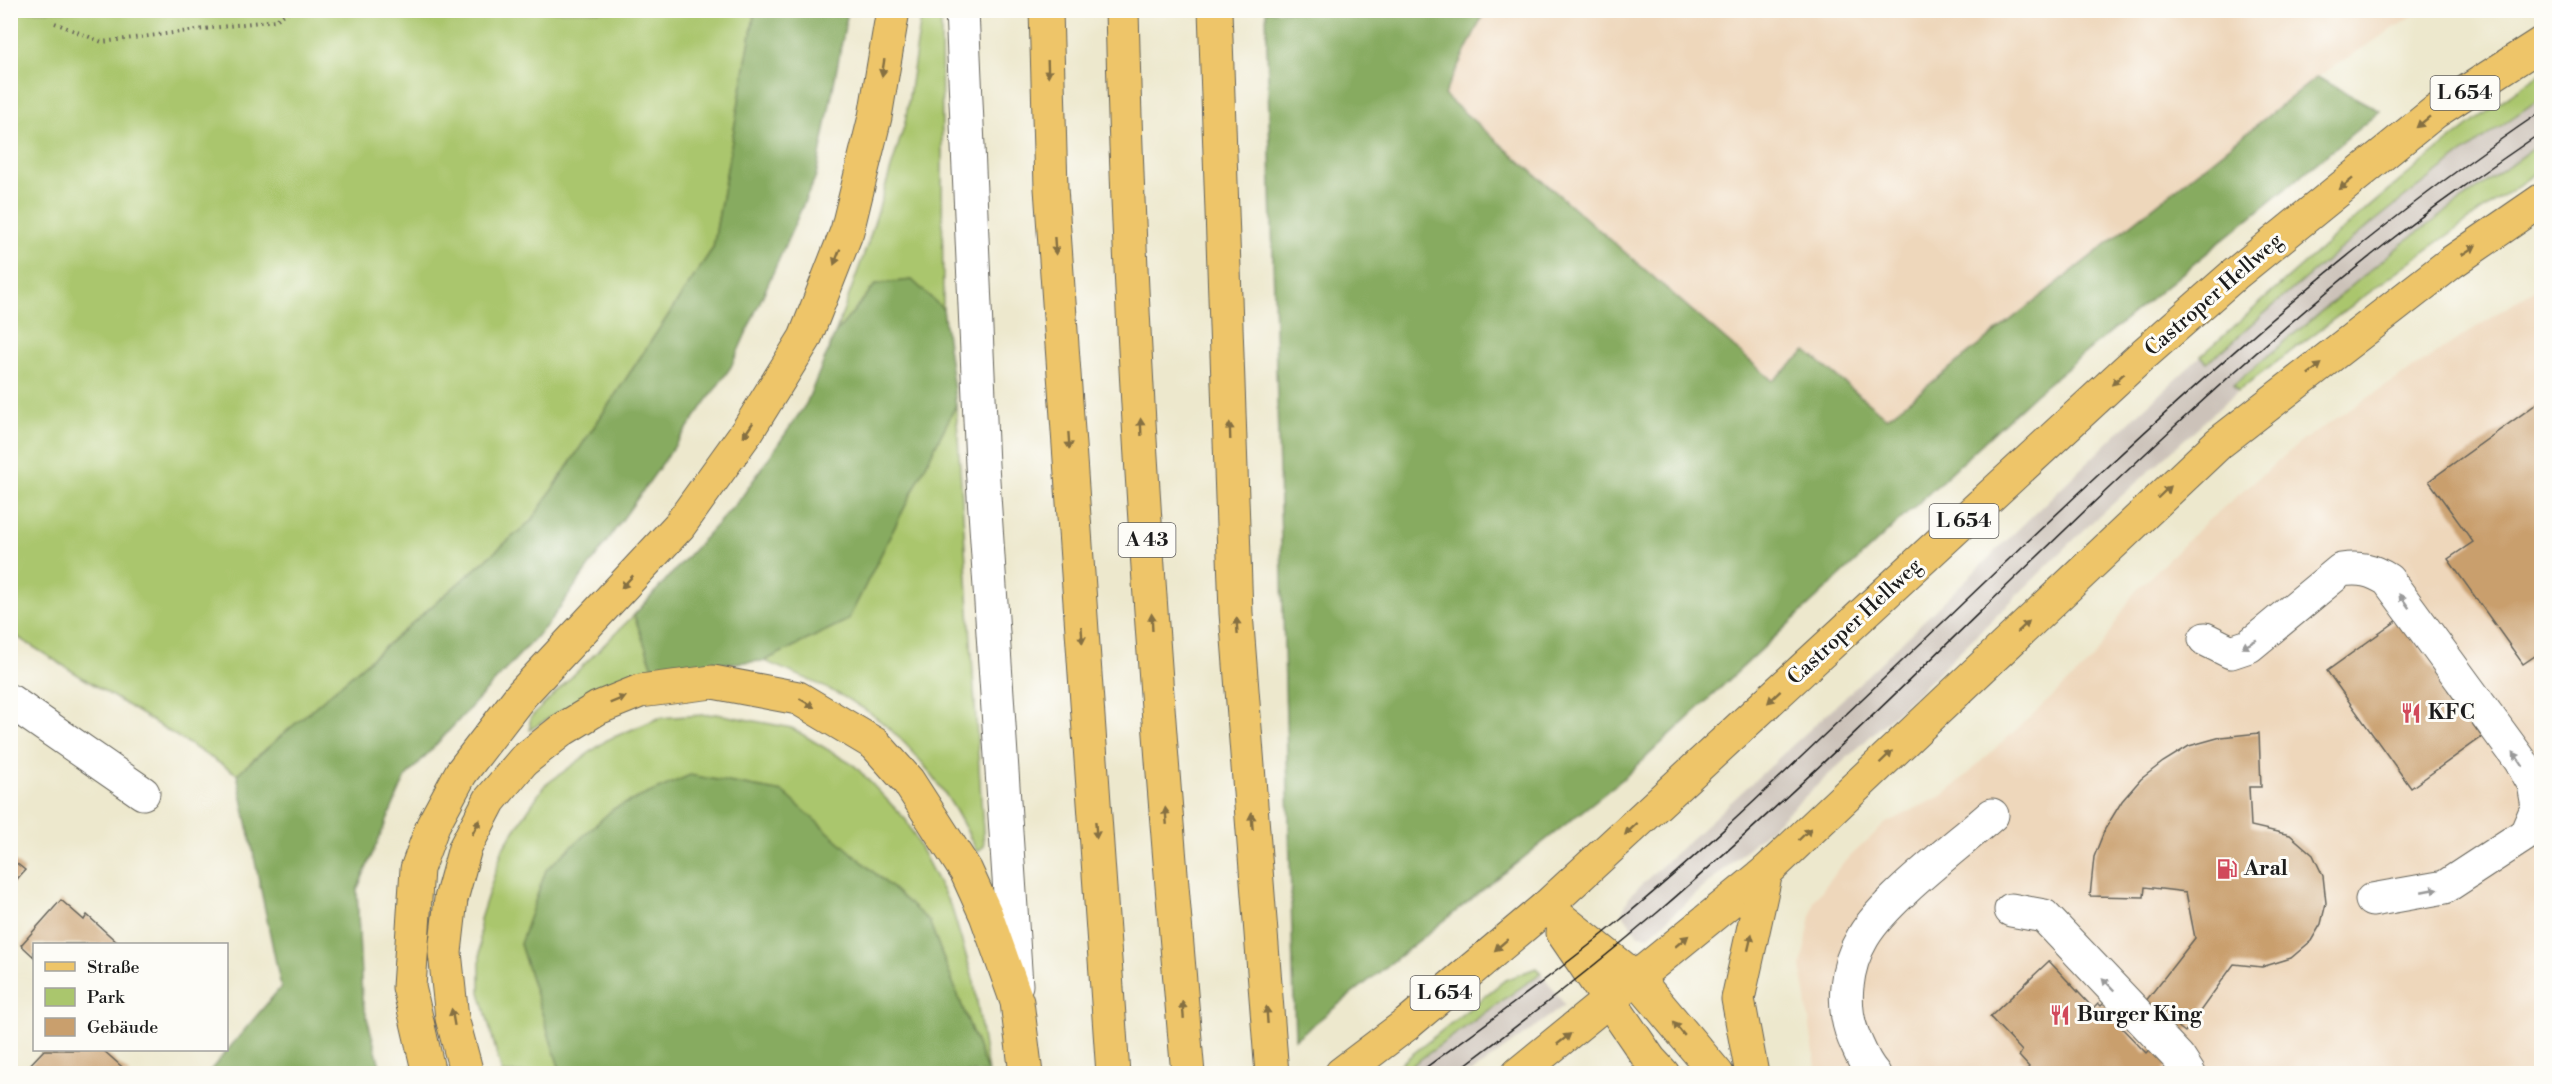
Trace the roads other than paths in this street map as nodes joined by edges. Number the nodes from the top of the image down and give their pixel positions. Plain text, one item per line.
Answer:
1 (893, 10) edge
2 (962, 10) edge
3 (1046, 10) edge
4 (1122, 10) edge
5 (1215, 10) edge
6 (2541, 43) edge
7 (2541, 200) edge
8 (2205, 639) dead end
9 (10, 701) edge
10 (143, 793) dead end
11 (1992, 815) dead end
12 (1766, 872) junction
13 (2372, 900) dead end
14 (1546, 907) junction
15 (2011, 910) dead end
16 (1637, 979) junction
17 (1017, 1002) junction
18 (1609, 1002) junction
19 (429, 1074) edge
20 (467, 1074) edge
21 (1026, 1074) edge
22 (1113, 1074) edge
23 (1188, 1074) edge
24 (1272, 1074) edge
25 (1341, 1074) edge
26 (1518, 1074) edge
27 (1663, 1074) edge
28 (1717, 1074) edge
29 (1752, 1074) edge
30 (1874, 1074) edge
31 (2189, 1074) edge

1 -> 19 main road
2 - 17 street
3 -> 22 main road
23 -> 4 main road, A 43
24 -> 5 main road
6 -> 14 main road, Castroper Hellweg / L 654
12 -> 7 main road
13 -> 8 street
9 - 10 street
11 - 30 street
16 -> 12 main road
29 -> 12 main road
14 - 16 main road
14 - 18 main road
14 -> 25 main road, Castroper Hellweg / L 654
31 -> 15 street
16 - 18 main road
28 -> 16 main road
20 -> 17 main road
17 - 21 main road
26 -> 18 main road
18 - 27 main road

